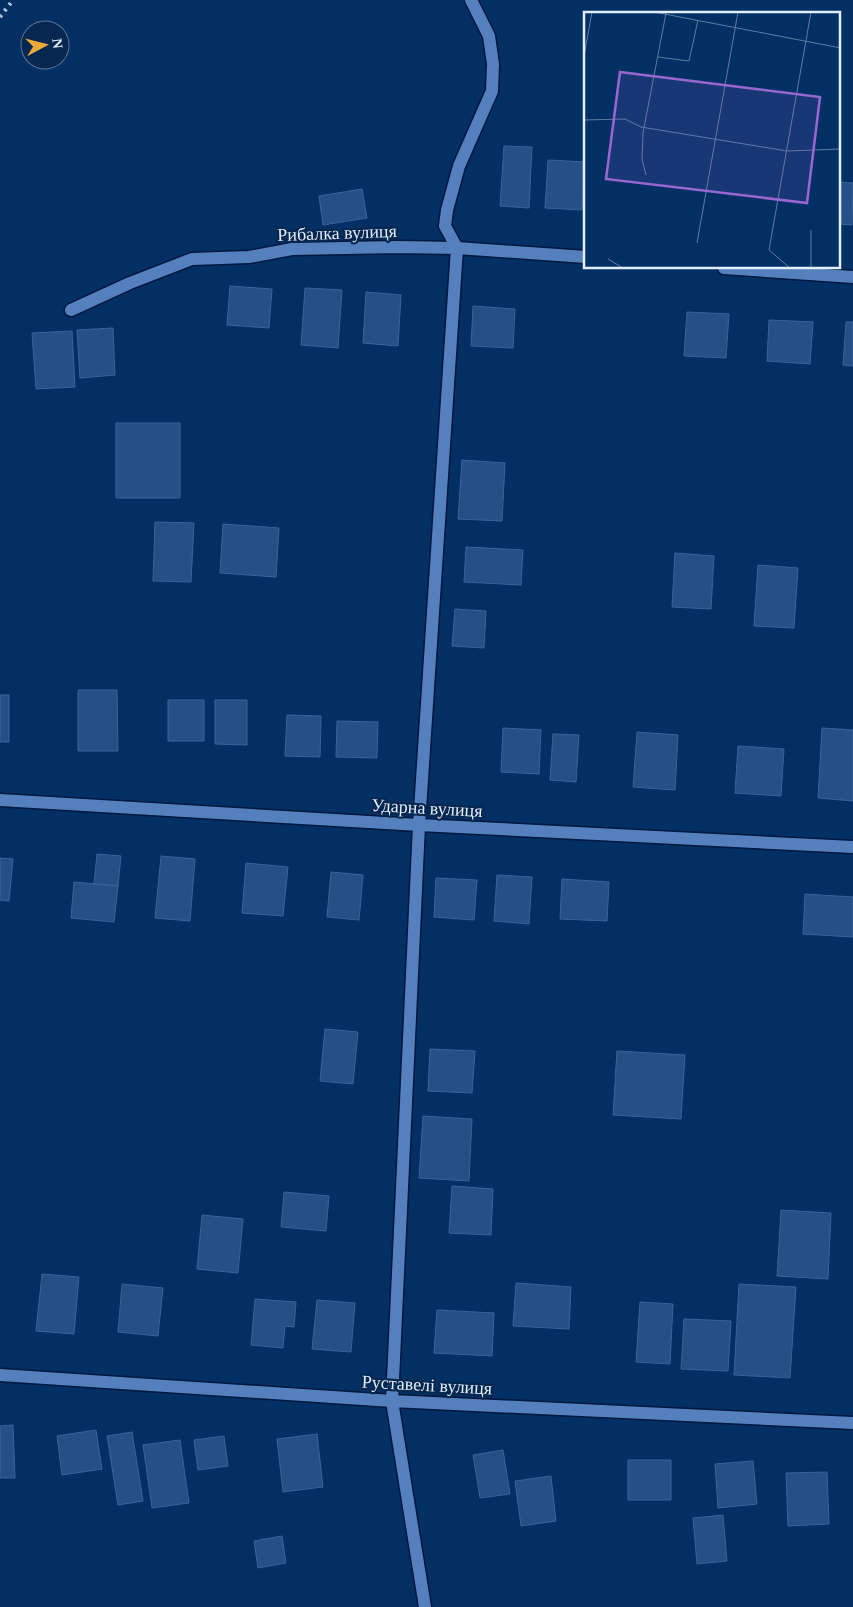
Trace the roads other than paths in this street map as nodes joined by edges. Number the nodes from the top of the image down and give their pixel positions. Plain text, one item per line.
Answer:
1 (471, 0) edge
2 (457, 248) junction
3 (584, 257) edge
4 (738, 269) edge
5 (853, 277) edge
6 (71, 310) dead end
7 (0, 800) edge
8 (419, 825) junction
9 (853, 847) edge
10 (0, 1375) edge
11 (392, 1401) junction
12 (853, 1423) edge
13 (425, 1607) edge

1 - 2 street
2 - 3 street, Рибалка вулиця
2 - 6 street, Рибалка вулиця
2 - 8 street
4 - 5 street
7 - 8 street, Ударна вулиця
8 - 9 street, Ударна вулиця
8 - 11 street
10 - 11 street, Руставелі вулиця
11 - 12 street, Руставелі вулиця
11 - 13 street

